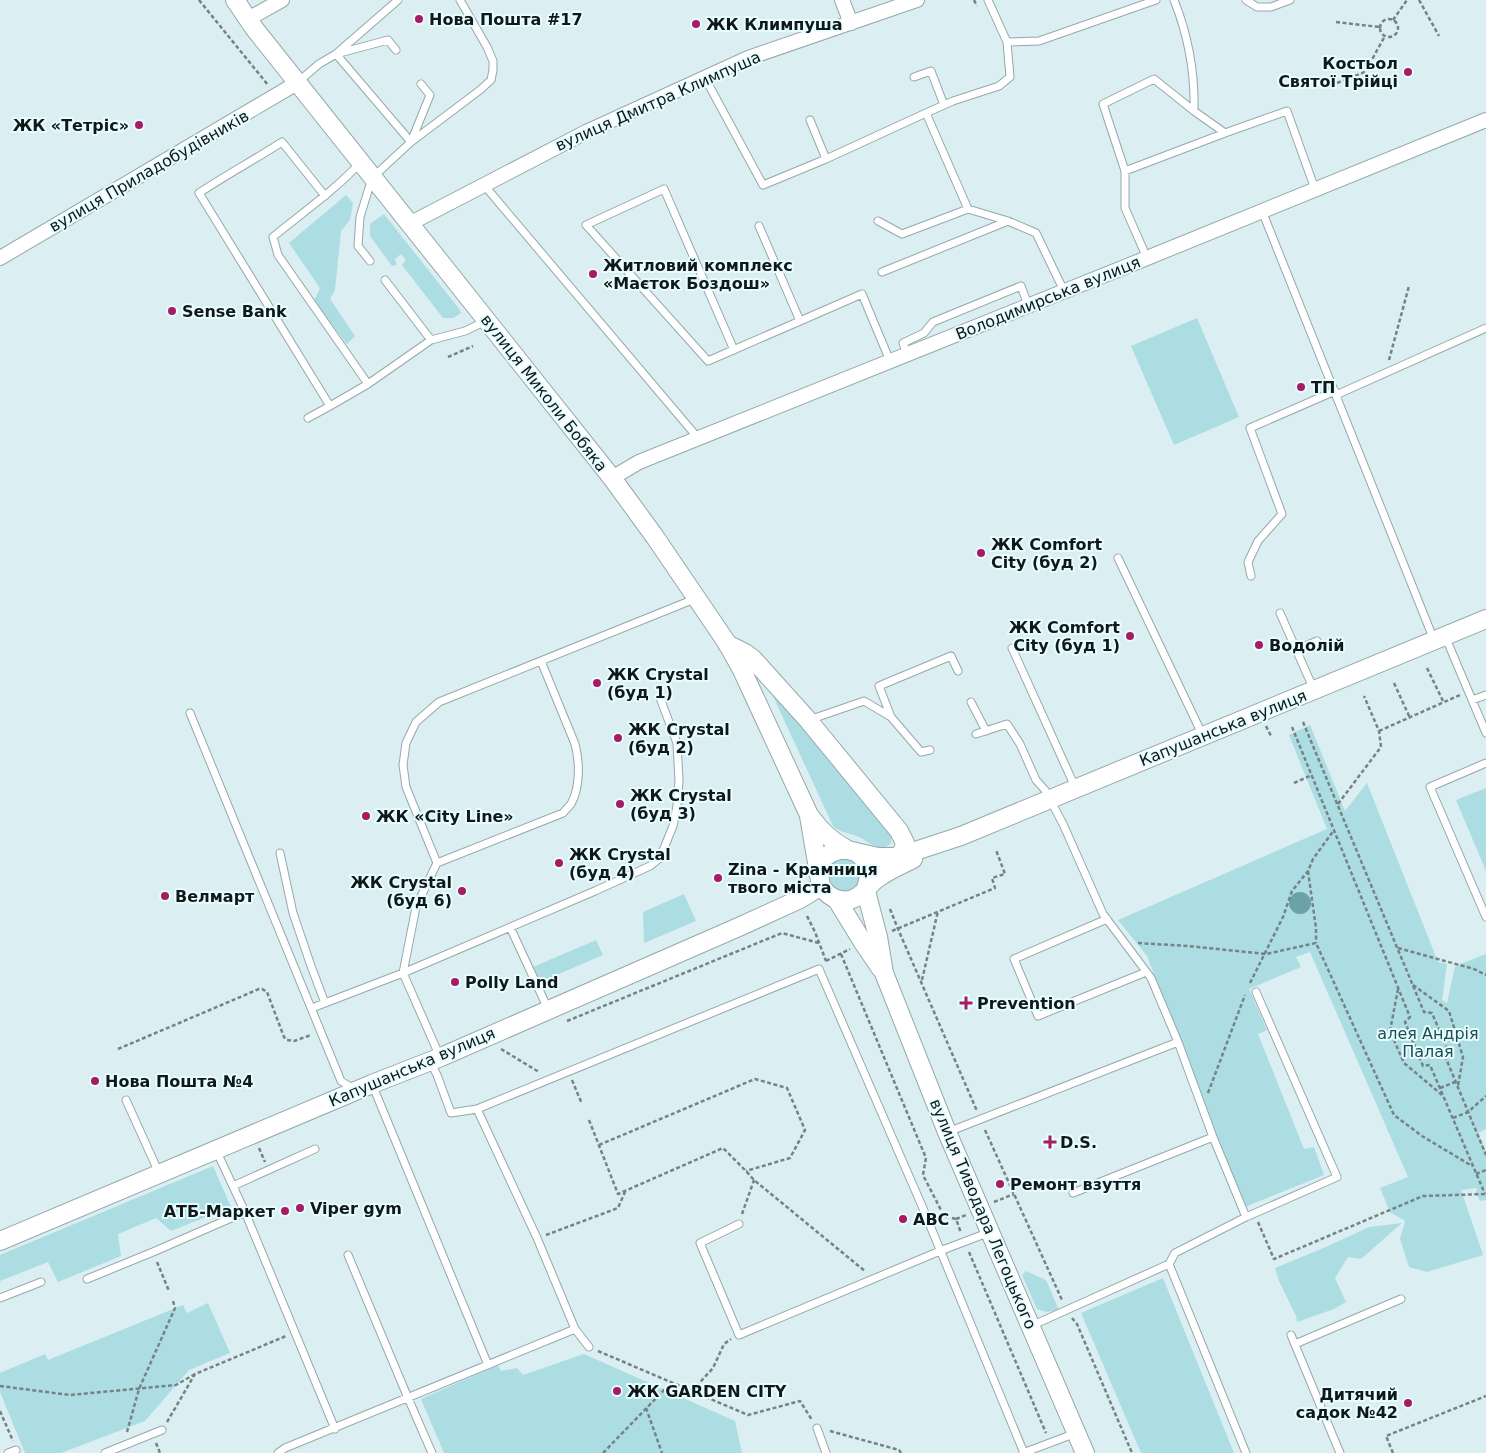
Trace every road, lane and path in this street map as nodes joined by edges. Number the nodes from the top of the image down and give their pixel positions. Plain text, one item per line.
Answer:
1 (199, 0) edge
2 (235, 0) edge
3 (282, 0) edge
4 (398, 0) edge
5 (460, 0) edge
6 (842, 0) edge
7 (917, 0) edge
8 (974, 0) edge
9 (988, 0) edge
10 (1156, 0) edge
11 (1174, 0) edge
12 (1246, 0) edge
13 (1290, 0) edge
14 (1406, 0) edge
15 (1419, 0) edge
16 (979, 10) dead end
17 (248, 19) junction
18 (1393, 20) junction
19 (1336, 22) dead end
20 (851, 23) junction
21 (1380, 27) junction
22 (1385, 36) junction
23 (1439, 36) dead end
24 (1007, 42) junction
25 (396, 50) dead end
26 (336, 54) junction
27 (914, 77) dead end
28 (705, 78) junction
29 (297, 83) junction
30 (1337, 83) dead end
31 (422, 84) dead end
32 (277, 96) junction
33 (944, 105) junction
34 (1194, 111) junction
35 (926, 113) junction
36 (810, 120) dead end
37 (1486, 120) edge
38 (1224, 133) junction
39 (411, 142) junction
40 (826, 159) junction
41 (360, 163) junction
42 (1125, 171) junction
43 (372, 178) junction
44 (484, 185) junction
45 (1315, 189) junction
46 (325, 196) junction
47 (968, 210) junction
48 (1262, 211) junction
49 (878, 221) dead end
50 (1008, 221) junction
51 (409, 224) junction
52 (759, 226) dead end
53 (0, 258) edge
54 (1147, 258) junction
55 (370, 261) dead end
56 (882, 272) dead end
57 (385, 280) dead end
58 (1409, 286) dead end
59 (1064, 291) junction
60 (1028, 305) junction
61 (486, 320) junction
62 (800, 321) junction
63 (1486, 328) edge
64 (432, 340) junction
65 (473, 346) dead end
66 (734, 350) junction
67 (907, 354) junction
68 (448, 357) dead end
69 (890, 361) junction
70 (1385, 373) junction
71 (368, 384) junction
72 (1336, 393) junction
73 (330, 406) junction
74 (308, 418) dead end
75 (698, 438) junction
76 (612, 478) junction
77 (1118, 558) dead end
78 (1251, 576) dead end
79 (697, 598) junction
80 (1280, 613) dead end
81 (1486, 619) edge
82 (1440, 638) junction
83 (1317, 641) dead end
84 (727, 643) junction
85 (1012, 648) dead end
86 (1296, 650) junction
87 (541, 661) junction
88 (1427, 668) dead end
89 (958, 671) dead end
90 (1394, 683) dead end
91 (1314, 690) junction
92 (1469, 692) junction
93 (1486, 695) edge
94 (1364, 696) dead end
95 (660, 698) dead end
96 (1472, 700) junction
97 (971, 702) dead end
98 (1444, 703) junction
99 (190, 714) dead end
100 (892, 717) junction
101 (1410, 718) junction
102 (808, 720) junction
103 (1303, 722) dead end
104 (1292, 727) dead end
105 (986, 731) junction
106 (1380, 731) junction
107 (1486, 733) edge
108 (976, 734) dead end
109 (1203, 736) junction
110 (930, 750) dead end
111 (1486, 763) edge
112 (1312, 775) junction
113 (1294, 783) dead end
114 (1076, 788) junction
115 (1049, 799) junction
116 (1337, 804) junction
117 (808, 815) junction
118 (1334, 830) junction
119 (899, 831) junction
120 (960, 836) junction
121 (996, 850) dead end
122 (852, 851) junction
123 (280, 853) dead end
124 (897, 857) junction
125 (437, 863) junction
126 (1308, 871) junction
127 (819, 880) junction
128 (866, 888) junction
129 (837, 900) junction
130 (890, 909) dead end
131 (938, 911) junction
132 (807, 916) dead end
133 (1486, 917) edge
134 (1107, 919) junction
135 (510, 927) junction
136 (898, 929) junction
137 (1124, 942) junction
138 (819, 943) junction
139 (1316, 943) junction
140 (854, 947) dead end
141 (1398, 948) junction
142 (841, 954) junction
143 (1266, 954) junction
144 (826, 961) junction
145 (819, 969) junction
146 (1146, 972) junction
147 (403, 973) junction
148 (884, 973) junction
149 (1486, 976) edge
150 (921, 982) junction
151 (1413, 985) junction
152 (1398, 988) junction
153 (1256, 992) dead end
154 (325, 1003) junction
155 (312, 1008) junction
156 (548, 1010) junction
157 (564, 1022) dead end
158 (321, 1031) junction
159 (1178, 1042) junction
160 (501, 1048) dead end
161 (118, 1049) dead end
162 (435, 1059) junction
163 (568, 1072) junction
164 (551, 1078) junction
165 (1456, 1082) junction
166 (364, 1087) junction
167 (1458, 1087) junction
168 (1440, 1088) junction
169 (1444, 1096) junction
170 (1486, 1096) edge
171 (126, 1100) dead end
172 (582, 1104) dead end
173 (1202, 1108) junction
174 (477, 1109) junction
175 (1468, 1112) junction
176 (1453, 1118) junction
177 (589, 1120) dead end
178 (980, 1120) junction
179 (947, 1132) junction
180 (1213, 1137) junction
181 (599, 1145) junction
182 (259, 1148) dead end
183 (316, 1149) dead end
184 (216, 1150) junction
185 (1486, 1155) edge
186 (1473, 1166) junction
187 (268, 1170) junction
188 (1486, 1170) edge
189 (746, 1171) junction
190 (159, 1174) junction
191 (1476, 1174) junction
192 (754, 1180) junction
193 (232, 1186) junction
194 (626, 1190) junction
195 (1073, 1193) dead end
196 (1014, 1194) junction
197 (1485, 1194) edge
198 (990, 1204) dead end
199 (245, 1212) junction
200 (1254, 1213) junction
201 (1246, 1217) junction
202 (739, 1224) joint
203 (991, 1232) junction
204 (537, 1238) junction
205 (0, 1241) edge
206 (965, 1242) junction
207 (940, 1251) junction
208 (153, 1252) junction
209 (348, 1255) dead end
210 (1170, 1264) junction
211 (875, 1278) junction
212 (87, 1279) dead end
213 (41, 1282) dead end
214 (169, 1291) dead end
215 (0, 1298) edge
216 (1401, 1299) dead end
217 (173, 1301) dead end
218 (1066, 1310) junction
219 (1030, 1326) junction
220 (575, 1329) junction
221 (295, 1332) junction
222 (738, 1335) junction
223 (1291, 1335) dead end
224 (1295, 1344) junction
225 (589, 1348) joint
226 (488, 1365) junction
227 (194, 1374) junction
228 (673, 1383) junction
229 (0, 1386) edge
230 (139, 1389) junction
231 (692, 1391) junction
232 (1486, 1396) edge
233 (408, 1398) junction
234 (646, 1408) junction
235 (0, 1411) edge
236 (335, 1428) junction
237 (817, 1428) junction
238 (162, 1430) joint
239 (1076, 1434) junction
240 (1050, 1443) junction
241 (123, 1446) junction
242 (16, 1450) joint
243 (8, 1453) edge
244 (105, 1453) edge
245 (278, 1453) edge
246 (432, 1453) edge
247 (602, 1453) edge
248 (662, 1453) edge
249 (826, 1453) edge
250 (902, 1453) edge
251 (1024, 1453) edge
252 (1084, 1453) edge
253 (1132, 1453) edge
254 (1246, 1453) edge
255 (1340, 1453) edge
256 (1393, 1453) edge

1 - 32 path
2 - 17 street, вулиця Миколи Бобяка
3 - 17 street
4 - 26 lane
5 - 39 lane
6 - 20 street
7 - 20 street, вулиця Дмитра Климпуша
8 - 16 path
9 - 24 lane
10 - 24 lane
11 - 34 lane
12 - 13 lane
14 - 18 path
15 - 23 path
17 - 29 street, вулиця Миколи Бобяка
18 - 21 path
18 - 22 path
19 - 21 path
20 - 28 street, вулиця Дмитра Климпуша
21 - 22 path
22 - 30 path
24 - 33 lane
25 - 26 lane
26 - 29 lane
26 - 39 lane
27 - 33 lane
28 - 40 lane
28 - 44 street, вулиця Дмитра Климпуша
29 - 32 street, вулиця Приладобудівників
29 - 41 street, вулиця Миколи Бобяка
31 - 39 lane
32 - 53 street, вулиця Приладобудівників
33 - 35 lane
34 - 38 lane
34 - 42 lane
35 - 40 lane
35 - 47 lane
36 - 40 lane
37 - 45 street, Володимирська вулиця
38 - 42 lane
38 - 45 lane
39 - 43 lane
41 - 43 street, вулиця Миколи Бобяка
41 - 46 lane
42 - 54 lane
43 - 51 street, вулиця Миколи Бобяка
43 - 55 lane
44 - 51 street, вулиця Дмитра Климпуша
44 - 75 lane
45 - 48 street, Володимирська вулиця
46 - 71 lane
46 - 73 lane
47 - 49 lane
47 - 50 lane
48 - 54 street, Володимирська вулиця
48 - 72 lane
50 - 56 lane
50 - 59 lane
51 - 61 street, вулиця Миколи Бобяка
52 - 62 lane
54 - 59 street, Володимирська вулиця
57 - 64 lane
58 - 70 path
59 - 60 street, Володимирська вулиця
60 - 67 street, Володимирська вулиця
60 - 67 lane
61 - 64 lane
61 - 76 street, вулиця Миколи Бобяка
62 - 66 lane
62 - 69 lane
63 - 70 lane
64 - 71 lane
65 - 68 path
66 - 66 lane
67 - 69 street, Володимирська вулиця
69 - 75 street, Володимирська вулиця
70 - 72 lane
71 - 73 lane
72 - 78 lane
72 - 82 lane
73 - 74 lane
75 - 76 street, Володимирська вулиця
76 - 79 street, вулиця Миколи Бобяка
77 - 109 lane
79 - 84 street, вулиця Миколи Бобяка
79 - 87 lane
80 - 86 lane
81 - 82 street, Капушанська вулиця
82 - 91 street, Капушанська вулиця
82 - 92 lane
83 - 86 lane
84 - 102 street
84 - 117 street, вулиця Миколи Бобяка
85 - 114 lane
86 - 91 lane
87 - 125 lane
87 - 125 lane
88 - 98 path
89 - 100 lane
90 - 101 path
91 - 109 street, Капушанська вулиця
92 - 96 lane
92 - 98 path
93 - 96 lane
94 - 106 path
95 - 135 lane
96 - 107 lane
97 - 105 lane
98 - 101 path
99 - 155 lane
100 - 102 lane
100 - 110 lane
101 - 106 path
102 - 119 street
103 - 116 path
104 - 112 path
105 - 108 lane
105 - 115 lane
106 - 116 path
109 - 114 street, Капушанська вулиця
111 - 133 lane
112 - 113 path
112 - 118 path
114 - 115 street, Капушанська вулиця
115 - 120 street, Капушанська вулиця
115 - 134 lane
116 - 141 path
117 - 122 street, вулиця Миколи Бобяка
117 - 127 street, вулиця Миколи Бобяка
118 - 126 path
118 - 152 path
119 - 120 street
119 - 124 street
120 - 124 street, Капушанська вулиця
120 - 128 street, Капушанська вулиця
121 - 131 path
122 - 124 street, Капушанська вулиця
122 - 127 street
122 - 128 street
123 - 154 lane
125 - 147 lane
126 - 139 path
126 - 143 path
127 - 129 street
127 - 156 street, Капушанська вулиця
128 - 129 street
128 - 148 street, вулиця Тиводара Легоцького
129 - 148 street, вулиця Тиводара Легоцького
130 - 136 path
131 - 136 path
131 - 150 path
132 - 138 path
134 - 137 lane
134 - 146 lane
135 - 147 lane
135 - 156 lane
136 - 150 path
137 - 143 path
137 - 146 lane
138 - 144 path
138 - 157 path
139 - 143 path
139 - 186 path
140 - 142 path
141 - 149 path
141 - 151 path
142 - 144 path
142 - 206 path
143 - 173 path
144 - 145 path
145 - 163 lane
145 - 207 lane
146 - 159 lane
147 - 154 lane
147 - 162 lane
148 - 179 street, вулиця Тиводара Легоцького
150 - 178 path
151 - 165 path
151 - 167 path
152 - 168 path
152 - 169 path
153 - 200 lane
154 - 155 lane
155 - 158 lane
156 - 162 street, Капушанська вулиця
158 - 161 path
158 - 166 lane
159 - 173 lane
159 - 178 lane
160 - 164 path
162 - 166 street, Капушанська вулиця
162 - 174 lane
163 - 164 lane
163 - 172 path
164 - 174 lane
165 - 167 path
165 - 168 path
166 - 184 street, Капушанська вулиця
166 - 226 lane
167 - 175 path
168 - 169 path
169 - 176 path
170 - 175 path
171 - 190 lane
173 - 180 lane
174 - 204 lane
175 - 176 path
175 - 185 path
176 - 186 path
177 - 181 path
178 - 179 lane
178 - 196 path
179 - 203 street, вулиця Тиводара Легоцького
180 - 195 lane
180 - 201 lane
181 - 189 path
181 - 194 path
182 - 187 path
183 - 187 lane
184 - 190 street, Капушанська вулиця
184 - 193 lane
186 - 191 path
187 - 193 lane
188 - 191 path
189 - 192 path
189 - 194 path
190 - 205 street, Капушанська вулиця
191 - 197 path
192 - 202 path
192 - 211 path
193 - 199 lane
194 - 204 path
196 - 198 path
196 - 218 path
197 - 200 path
199 - 208 lane
199 - 221 lane
200 - 201 lane
201 - 210 lane
202 - 222 lane
203 - 206 lane
203 - 219 street, вулиця Тиводара Легоцького
204 - 220 lane
206 - 207 lane
206 - 240 path
207 - 211 lane
207 - 251 lane
208 - 212 lane
208 - 214 path
209 - 233 lane
210 - 218 lane
210 - 254 lane
211 - 222 lane
213 - 215 lane
216 - 224 lane
217 - 230 path
218 - 219 lane
218 - 253 path
219 - 239 street, вулиця Тиводара Легоцького
220 - 225 lane
220 - 226 lane
221 - 227 path
221 - 236 lane
222 - 231 path
223 - 224 lane
224 - 255 lane
225 - 228 path
226 - 233 lane
227 - 230 path
227 - 238 path
228 - 231 path
228 - 234 path
229 - 230 path
230 - 241 path
231 - 237 path
232 - 256 path
233 - 236 lane
233 - 246 lane
234 - 247 path
234 - 248 path
235 - 242 path
236 - 245 lane
237 - 249 lane
237 - 250 path
238 - 241 lane
239 - 240 lane
239 - 252 street, вулиця Тиводара Легоцького
240 - 251 lane
241 - 244 lane
242 - 243 lane

